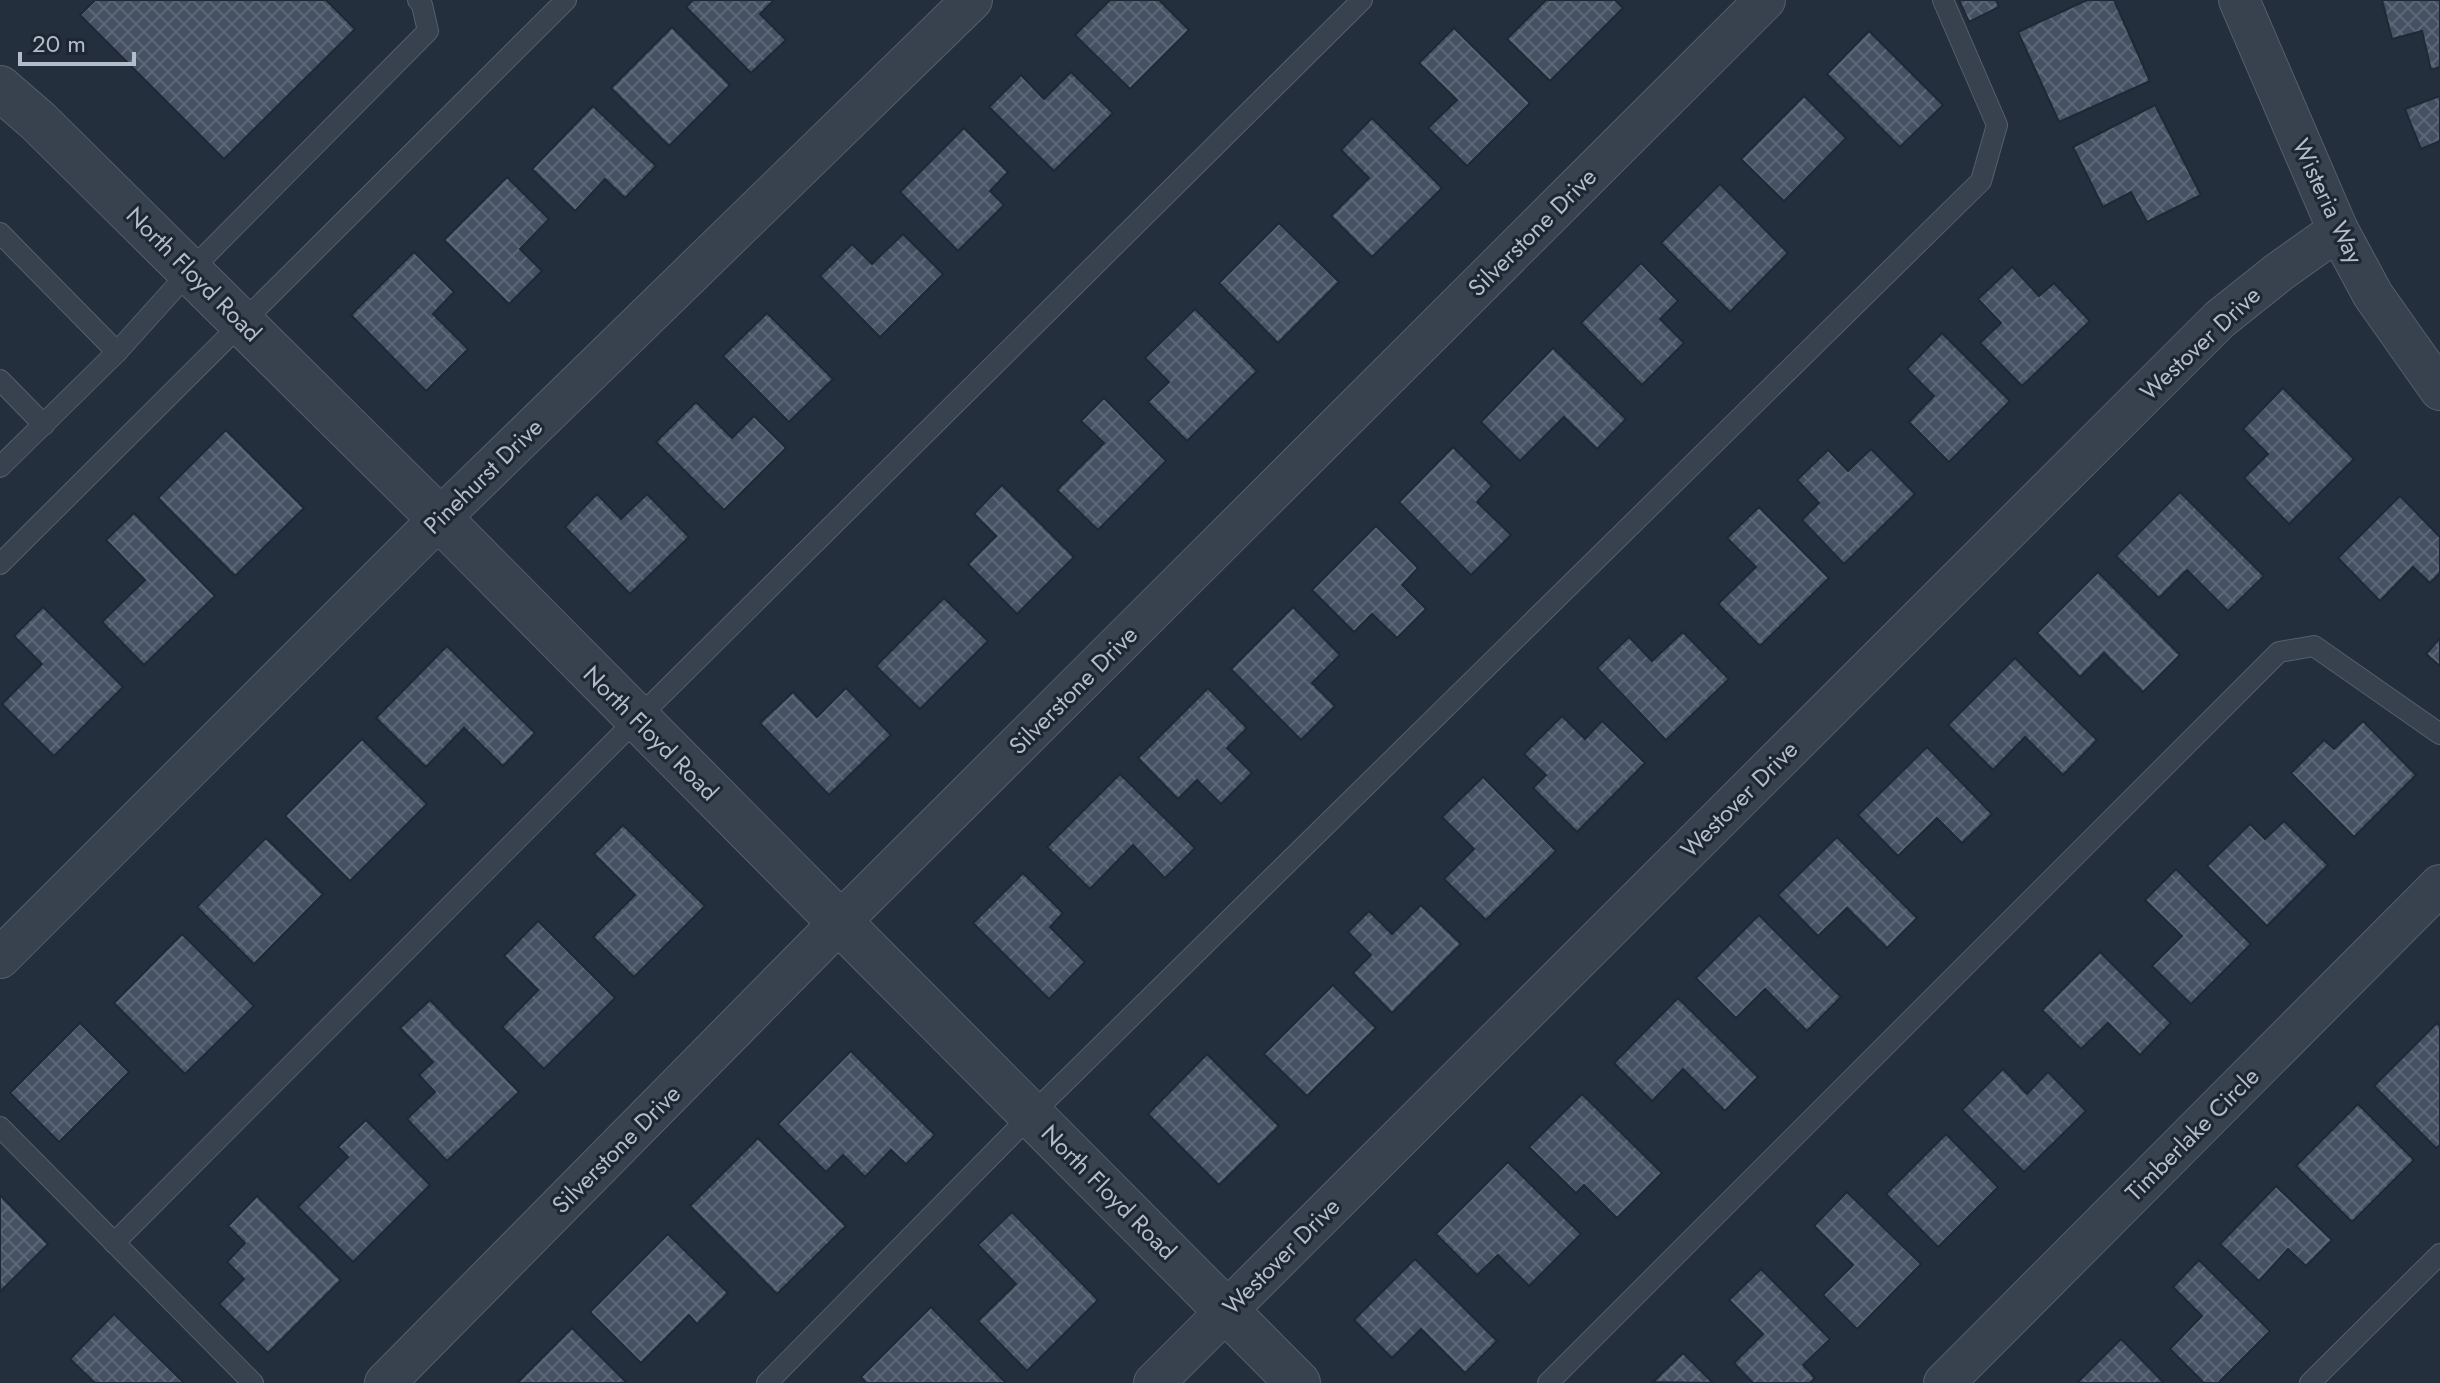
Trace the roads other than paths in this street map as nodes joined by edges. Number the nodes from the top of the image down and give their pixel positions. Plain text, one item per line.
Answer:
1 (418, 0) edge
2 (566, 0) edge
3 (972, 0) edge
4 (1362, 0) edge
5 (1765, 0) edge
6 (1943, 0) edge
7 (2239, 0) edge
8 (0, 88) edge
9 (2338, 230) junction
10 (0, 233) edge
11 (190, 271) junction
12 (244, 324) junction
13 (117, 352) junction
14 (0, 380) edge
15 (2440, 390) edge
16 (44, 425) junction
17 (0, 467) edge
18 (440, 518) junction
19 (0, 564) edge
20 (637, 719) junction
21 (2440, 734) edge
22 (2440, 885) edge
23 (839, 923) junction
24 (0, 958) edge
25 (1032, 1114) junction
26 (0, 1127) edge
27 (114, 1243) junction
28 (2440, 1254) edge
29 (1226, 1311) junction
30 (253, 1383) edge
31 (385, 1383) edge
32 (767, 1383) edge
33 (1154, 1383) edge
34 (1298, 1383) edge
35 (1548, 1383) edge
36 (1944, 1383) edge
37 (2310, 1383) edge

1 - 11 lane
2 - 12 lane
3 - 18 street, Pinehurst Drive
4 - 20 lane
5 - 23 street, Silverstone Drive
6 - 25 lane
7 - 9 street, Wisteria Way
8 - 11 street, North Floyd Road
9 - 15 street, Wisteria Way
9 - 29 street, Westover Drive
10 - 13 lane
11 - 12 street, North Floyd Road
11 - 13 lane
12 - 18 street, North Floyd Road
12 - 19 lane
13 - 16 lane
14 - 16 lane
16 - 17 lane
18 - 20 street, North Floyd Road
18 - 24 street, Pinehurst Drive
20 - 23 street, North Floyd Road
20 - 27 lane
21 - 35 lane
22 - 36 street, Timberlake Circle
23 - 25 street, North Floyd Road
23 - 31 street, Silverstone Drive
25 - 29 street, North Floyd Road
25 - 32 lane
26 - 27 lane
27 - 30 lane
28 - 37 lane
29 - 33 street, Westover Drive
29 - 34 street, North Floyd Road

